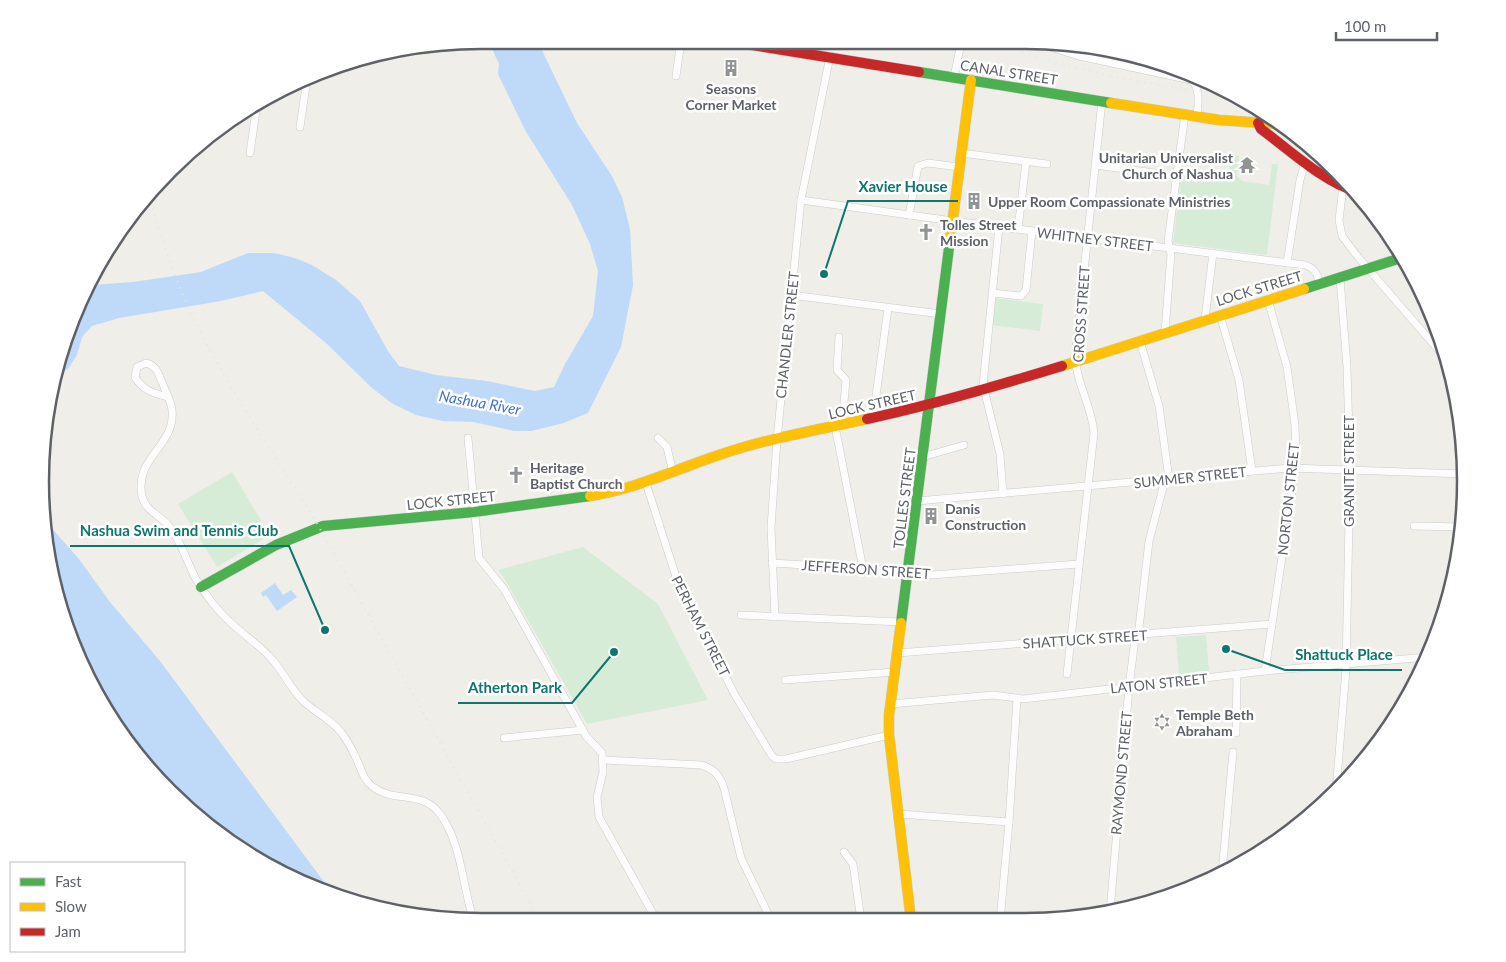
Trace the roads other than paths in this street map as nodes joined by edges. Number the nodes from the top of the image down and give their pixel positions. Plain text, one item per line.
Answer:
1 (680, 49) edge
2 (782, 49) edge
3 (960, 49) edge
4 (1060, 50) edge
5 (830, 56) junction
6 (676, 76) dead end
7 (954, 77) junction
8 (1177, 77) edge
9 (971, 80) junction
10 (1194, 84) edge
11 (306, 86) edge
12 (1102, 101) junction
13 (255, 113) edge
14 (1185, 114) junction
15 (1197, 116) junction
16 (1258, 123) junction
17 (1267, 123) edge
18 (300, 127) dead end
19 (250, 153) dead end
20 (961, 153) junction
21 (1026, 162) junction
22 (1305, 162) junction
23 (1047, 164) dead end
24 (1096, 165) junction
25 (959, 167) junction
26 (1176, 176) junction
27 (1334, 178) edge
28 (1343, 189) edge
29 (801, 200) junction
30 (909, 215) junction
31 (953, 221) junction
32 (999, 227) junction
33 (1018, 229) junction
34 (1032, 231) junction
35 (1087, 237) junction
36 (1169, 248) junction
37 (1213, 254) junction
38 (1396, 260) edge
39 (1287, 263) junction
40 (1368, 269) junction
41 (1340, 278) junction
42 (1320, 283) junction
43 (993, 293) junction
44 (792, 295) junction
45 (1268, 300) junction
46 (888, 308) junction
47 (941, 314) junction
48 (1220, 315) junction
49 (1205, 319) junction
50 (1164, 332) junction
51 (839, 336) dead end
52 (1140, 341) junction
53 (1436, 347) edge
54 (1076, 362) junction
55 (983, 390) junction
56 (168, 397) junction
57 (930, 405) junction
58 (873, 418) junction
59 (839, 425) junction
60 (468, 438) dead end
61 (658, 438) dead end
62 (777, 439) junction
63 (964, 445) dead end
64 (922, 457) junction
65 (1295, 468) junction
66 (1350, 470) junction
67 (1252, 471) junction
68 (674, 473) junction
69 (1457, 474) edge
70 (1167, 479) junction
71 (646, 482) junction
72 (1088, 487) junction
73 (1003, 494) junction
74 (917, 502) junction
75 (474, 512) junction
76 (1414, 526) dead end
77 (1455, 527) edge
78 (772, 563) junction
79 (1079, 564) junction
80 (863, 568) junction
81 (908, 573) junction
82 (201, 587) junction
83 (741, 615) dead end
84 (776, 617) junction
85 (901, 622) junction
86 (1272, 624) junction
87 (1137, 635) junction
88 (1071, 640) junction
89 (897, 653) junction
90 (1419, 658) edge
91 (1345, 664) junction
92 (1266, 671) junction
93 (895, 672) junction
94 (1067, 674) dead end
95 (1237, 674) junction
96 (786, 680) dead end
97 (1128, 687) junction
98 (1016, 699) junction
99 (891, 704) junction
100 (583, 730) junction
101 (1236, 733) dead end
102 (889, 735) junction
103 (504, 738) dead end
104 (1232, 752) dead end
105 (604, 760) junction
106 (1337, 781) edge
107 (899, 814) junction
108 (1009, 822) junction
109 (844, 852) dead end
110 (1223, 865) edge
111 (1111, 905) edge
112 (472, 913) edge
113 (653, 913) edge
114 (768, 913) edge
115 (860, 913) edge
116 (910, 913) edge
117 (1001, 913) edge

1 - 6 street
2 - 5 street, CANAL STREET
3 - 7 street
4 - 8 street
5 - 7 street, CANAL STREET
5 - 29 street, CHANDLER STREET
7 - 9 street, CANAL STREET
9 - 12 street, CANAL STREET
9 - 20 street, TOLLES STREET
10 - 15 street
11 - 18 street
12 - 14 street, CANAL STREET
12 - 24 street, CROSS STREET
13 - 19 street
14 - 15 street, CANAL STREET
14 - 26 street
15 - 16 street, CANAL STREET
16 - 17 street, CANAL STREET
16 - 22 street
20 - 21 street
20 - 25 street, TOLLES STREET
21 - 23 street
21 - 33 street
22 - 27 street
22 - 39 street
24 - 26 street
24 - 35 street, CROSS STREET
25 - 30 street
25 - 31 street, TOLLES STREET
26 - 36 street
28 - 40 street
29 - 30 street, WHITNEY STREET
29 - 44 street, CHANDLER STREET
30 - 31 street, WHITNEY STREET
31 - 32 street, WHITNEY STREET
31 - 47 street, TOLLES STREET
32 - 33 street, WHITNEY STREET
32 - 43 street
33 - 34 street, WHITNEY STREET
34 - 35 street, WHITNEY STREET
34 - 43 street
35 - 36 street, WHITNEY STREET
35 - 54 street, CROSS STREET
36 - 37 street, WHITNEY STREET
36 - 50 street
37 - 39 street, WHITNEY STREET
37 - 49 street
38 - 40 street, LOCK STREET
39 - 42 street, WHITNEY STREET
40 - 41 street, LOCK STREET
40 - 53 street
41 - 42 street, LOCK STREET
41 - 66 street, GRANITE STREET
42 - 45 street, LOCK STREET
43 - 55 street
44 - 46 street
44 - 62 street, CHANDLER STREET
45 - 48 street, LOCK STREET
45 - 65 street, NORTON STREET
46 - 47 street
46 - 58 street
47 - 57 street, TOLLES STREET
48 - 49 street, LOCK STREET
48 - 67 street
49 - 50 street, LOCK STREET
50 - 52 street, LOCK STREET
51 - 59 street
52 - 54 street, LOCK STREET
52 - 70 street
54 - 55 street, LOCK STREET
54 - 72 street, CROSS STREET
55 - 57 street, LOCK STREET
55 - 73 street
56 - 56 street
56 - 82 street
57 - 58 street, LOCK STREET
57 - 64 street, TOLLES STREET
58 - 59 street, LOCK STREET
59 - 62 street, LOCK STREET
59 - 80 street
60 - 75 street
61 - 68 street
62 - 68 street, LOCK STREET
62 - 78 street, CHANDLER STREET
63 - 64 street
64 - 74 street, TOLLES STREET
65 - 66 street, SUMMER STREET
65 - 67 street, SUMMER STREET
65 - 86 street, NORTON STREET
66 - 69 street, SUMMER STREET
66 - 91 street, GRANITE STREET
67 - 70 street, SUMMER STREET
68 - 71 street, LOCK STREET
70 - 72 street, SUMMER STREET
70 - 87 street, RAYMOND STREET
71 - 75 street, LOCK STREET
71 - 102 street, PERHAM STREET
72 - 73 street, SUMMER STREET
72 - 79 street, CROSS STREET
73 - 74 street, SUMMER STREET
74 - 81 street, TOLLES STREET
75 - 82 street, LOCK STREET
75 - 100 street
76 - 77 street
78 - 80 street, JEFFERSON STREET
78 - 84 street, CHANDLER STREET
79 - 81 street, JEFFERSON STREET
79 - 88 street, CROSS STREET
80 - 81 street, JEFFERSON STREET
81 - 85 street, TOLLES STREET
82 - 112 street
83 - 84 street
84 - 85 street
85 - 89 street, TOLLES STREET
86 - 87 street, SHATTUCK STREET
86 - 92 street, NORTON STREET
87 - 88 street, SHATTUCK STREET
87 - 97 street, RAYMOND STREET
88 - 89 street, SHATTUCK STREET
88 - 94 street, CROSS STREET
89 - 93 street, TOLLES STREET
90 - 91 street, LATON STREET
91 - 92 street, LATON STREET
91 - 106 street, GRANITE STREET
92 - 95 street, LATON STREET
93 - 96 street
93 - 99 street, TOLLES STREET
95 - 97 street, LATON STREET
95 - 101 street
97 - 98 street, LATON STREET
97 - 111 street, RAYMOND STREET
98 - 99 street, LATON STREET
98 - 108 street
99 - 102 street, TOLLES STREET
100 - 103 street
100 - 105 street
102 - 107 street, TOLLES STREET
104 - 110 street
105 - 113 street
105 - 114 street
107 - 108 street
107 - 116 street, TOLLES STREET
108 - 117 street
109 - 115 street

